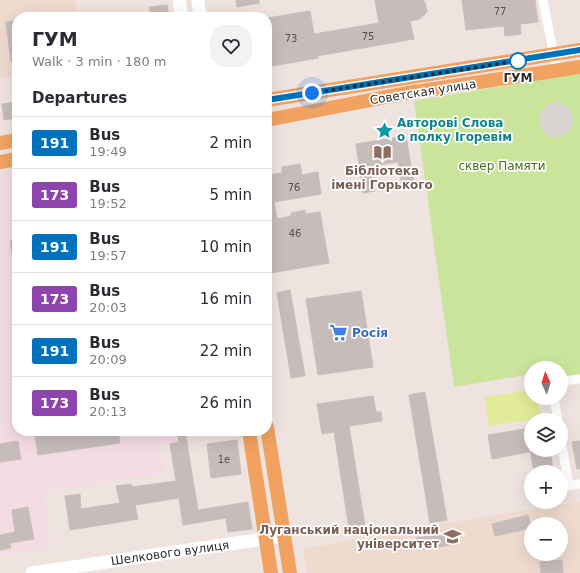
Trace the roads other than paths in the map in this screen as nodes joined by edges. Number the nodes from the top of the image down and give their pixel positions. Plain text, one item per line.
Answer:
1 (179, 0) edge
2 (198, 0) edge
3 (543, 0) edge
4 (181, 12) edge
5 (199, 12) edge
6 (580, 50) edge
7 (554, 55) junction
8 (580, 67) edge
9 (557, 71) junction
10 (272, 99) edge
11 (272, 119) edge
12 (12, 141) edge
13 (0, 143) edge
14 (12, 160) edge
15 (0, 162) edge
16 (580, 379) edge
17 (568, 380) edge
18 (250, 436) edge
19 (268, 436) edge
20 (564, 457) edge
21 (580, 484) edge
22 (284, 536) junction
23 (266, 538) junction
24 (32, 573) edge
25 (271, 573) edge
26 (290, 573) edge

1 - 4 street
2 - 5 street
3 - 7 street
6 - 7 main road
7 - 9 street
7 - 10 main road
8 - 9 main road, Советская улица
9 - 11 main road, Советская улица
12 - 13 main road
14 - 15 main road
16 - 17 street
18 - 23 main road
19 - 22 main road
20 - 21 street
22 - 23 street, Шелкового вулиця
22 - 26 main road
23 - 24 street, Шелкового вулиця
23 - 25 main road

